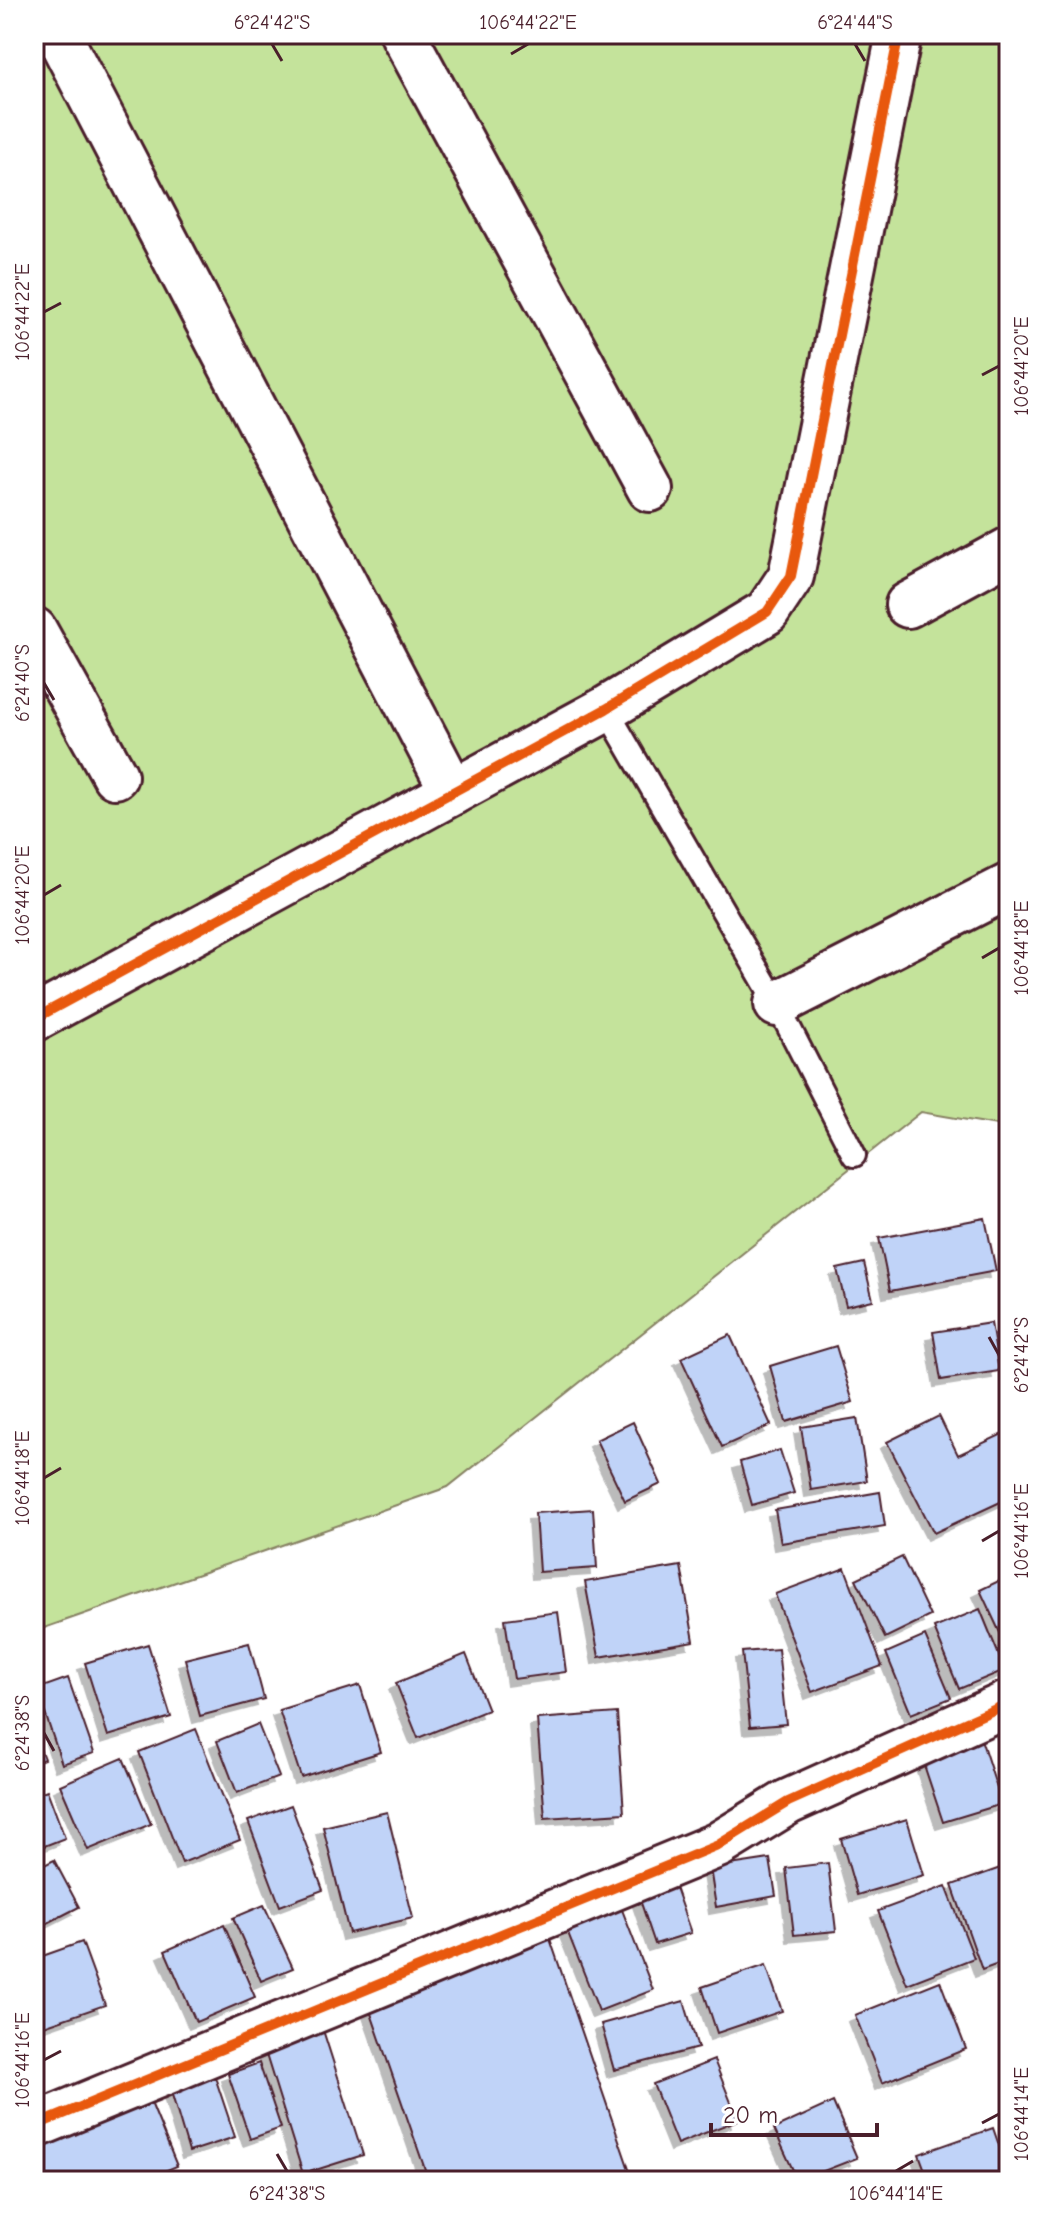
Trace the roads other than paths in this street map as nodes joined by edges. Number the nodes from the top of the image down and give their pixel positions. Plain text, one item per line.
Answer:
1 (58, 34) edge
2 (403, 34) edge
3 (899, 34) edge
4 (650, 489) dead end
5 (1009, 550) edge
6 (908, 605) dead end
7 (34, 630) edge
8 (606, 709) junction
9 (115, 776) dead end
10 (453, 792) junction
11 (1009, 886) edge
12 (777, 1004) junction
13 (34, 1019) edge
14 (854, 1155) dead end
15 (1009, 1703) edge
16 (34, 2126) edge

1 - 10 street
2 - 4 street
3 - 8 street
5 - 6 street
7 - 9 street
8 - 10 street
8 - 12 lane
10 - 13 street
11 - 12 street
12 - 14 lane
15 - 16 street

